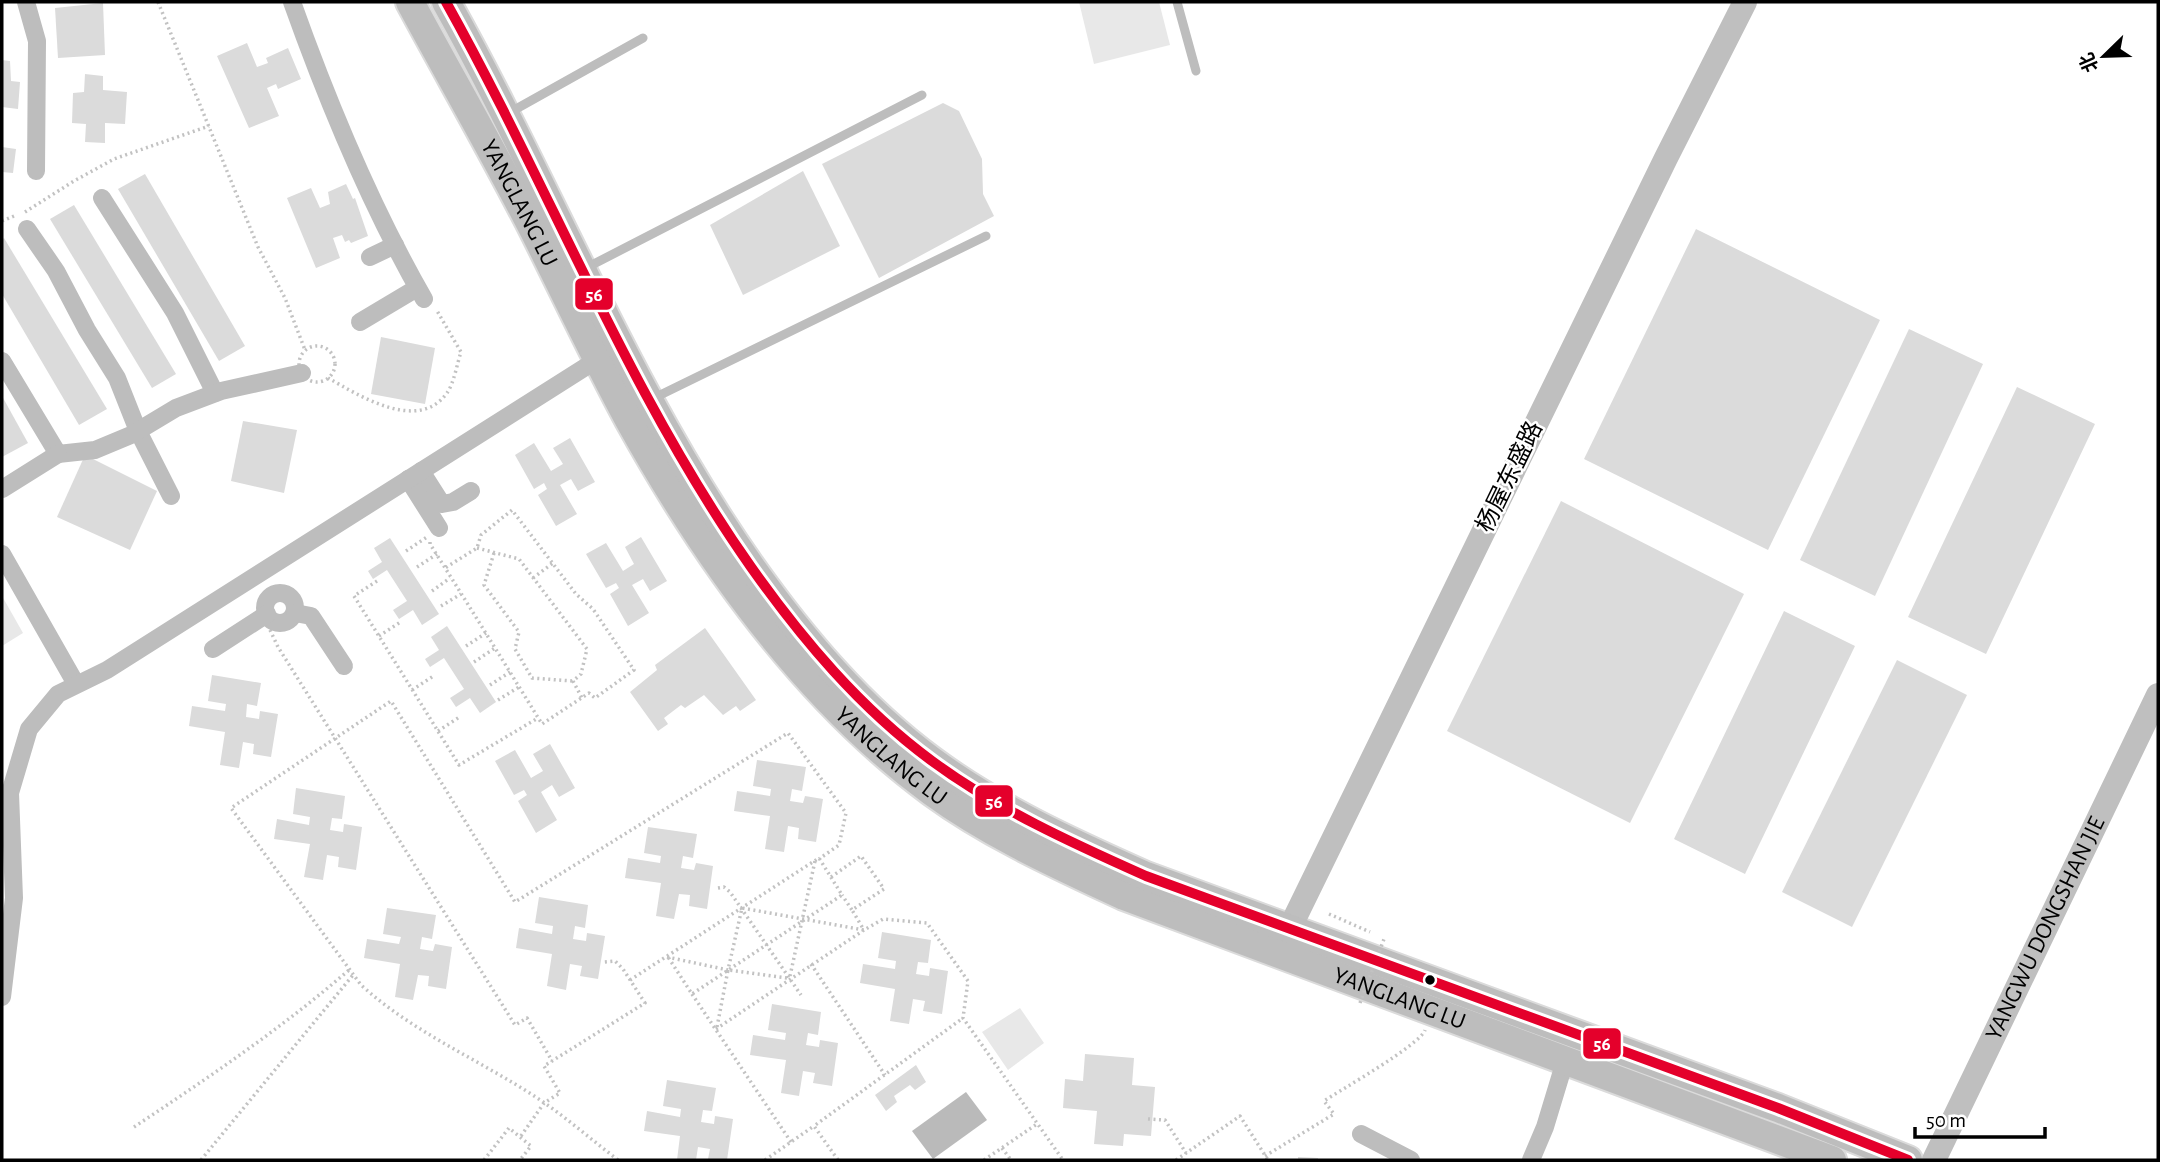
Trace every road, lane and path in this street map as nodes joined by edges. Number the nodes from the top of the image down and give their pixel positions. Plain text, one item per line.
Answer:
1 (26, 2) edge
2 (158, 2) edge
3 (292, 2) edge
4 (410, 2) edge
5 (446, 2) edge
6 (1177, 2) edge
7 (1745, 2) edge
8 (643, 38) dead end
9 (1196, 71) dead end
10 (922, 95) dead end
11 (506, 115) junction
12 (209, 126) junction
13 (36, 171) dead end
14 (102, 198) dead end
15 (2, 222) edge
16 (26, 229) dead end
17 (986, 236) dead end
18 (395, 245) junction
19 (370, 257) dead end
20 (583, 270) junction
21 (421, 293) junction
22 (360, 322) dead end
23 (305, 350) dead end
24 (609, 352) junction
25 (2, 361) edge
26 (302, 373) dead end
27 (328, 378) dead end
28 (215, 393) junction
29 (649, 401) junction
30 (138, 431) junction
31 (58, 454) junction
32 (415, 475) junction
33 (2, 489) edge
34 (471, 491) dead end
35 (171, 496) dead end
36 (439, 528) dead end
37 (477, 548) junction
38 (406, 551) dead end
39 (494, 553) junction
40 (2, 554) edge
41 (437, 554) junction
42 (553, 564) junction
43 (417, 567) dead end
44 (445, 568) junction
45 (257, 575) junction
46 (451, 578) junction
47 (533, 578) junction
48 (377, 581) dead end
49 (432, 591) dead end
50 (461, 594) junction
51 (272, 596) junction
52 (441, 606) dead end
53 (295, 612) junction
54 (268, 616) junction
55 (402, 621) dead end
56 (486, 633) junction
57 (379, 636) junction
58 (466, 646) dead end
59 (495, 648) junction
60 (213, 649) dead end
61 (474, 662) dead end
62 (344, 666) dead end
63 (510, 672) junction
64 (435, 675) dead end
65 (573, 681) junction
66 (76, 684) junction
67 (490, 685) dead end
68 (519, 687) junction
69 (412, 690) junction
70 (2158, 695) edge
71 (582, 698) junction
72 (498, 700) dead end
73 (461, 716) dead end
74 (538, 718) junction
75 (438, 731) junction
76 (336, 738) junction
77 (817, 860) junction
78 (831, 877) junction
79 (718, 888) dead end
80 (842, 895) junction
81 (742, 908) junction
82 (852, 910) junction
83 (803, 919) junction
84 (1289, 929) junction
85 (864, 930) junction
86 (1384, 939) dead end
87 (767, 945) junction
88 (1277, 954) junction
89 (667, 957) junction
90 (604, 962) dead end
91 (811, 964) junction
92 (728, 970) junction
93 (351, 973) junction
94 (789, 978) junction
95 (630, 981) junction
96 (692, 993) junction
97 (801, 995) dead end
98 (2, 997) edge
99 (1360, 1003) dead end
100 (1431, 1011) junction
101 (963, 1018) junction
102 (716, 1029) junction
103 (552, 1060) junction
104 (1565, 1061) junction
105 (885, 1075) junction
106 (544, 1103) junction
107 (1149, 1119) dead end
108 (1037, 1124) junction
109 (814, 1126) junction
110 (134, 1127) dead end
111 (1361, 1134) dead end
112 (521, 1136) junction
113 (791, 1142) junction
114 (1002, 1148) junction
115 (1186, 1153) junction
116 (1267, 1158) edge
117 (201, 1160) edge
118 (484, 1160) edge
119 (520, 1160) edge
120 (618, 1160) edge
121 (765, 1160) edge
122 (838, 1160) edge
123 (984, 1160) edge
124 (1011, 1160) edge
125 (1063, 1160) edge
126 (1176, 1160) edge
127 (1411, 1160) edge
128 (1531, 1160) edge
129 (1832, 1160) edge
130 (1908, 1160) edge
131 (1934, 1160) edge

1 - 13 street
2 - 12 path
3 - 18 street
4 - 24 main road, YANGLANG LU
5 - 11 main road, YANGLANG LU
6 - 9 lane
7 - 84 street, 杨屋东盛路
8 - 11 lane
10 - 20 lane
11 - 20 main road, YANGLANG LU
12 - 15 path
12 - 23 path
14 - 28 street
16 - 30 street
17 - 29 lane
18 - 19 street
18 - 21 street
20 - 24 main road, YANGLANG LU
21 - 22 street
21 - 27 path
24 - 29 main road, YANGLANG LU
24 - 32 street
24 - 88 main road, YANGLANG LU
25 - 31 street
26 - 28 street
28 - 30 street
29 - 84 main road, YANGLANG LU
30 - 31 street
30 - 35 street
31 - 33 street
32 - 34 street
32 - 36 street
32 - 45 street
37 - 39 path
37 - 42 path
37 - 44 path
38 - 41 path
39 - 47 path
39 - 65 path
40 - 66 street
41 - 43 path
41 - 44 path
42 - 47 path
42 - 71 path
44 - 46 path
45 - 51 street
45 - 66 street
46 - 49 path
46 - 50 path
47 - 65 path
48 - 57 path
50 - 52 path
50 - 56 path
51 - 53 street
51 - 54 street
53 - 54 street
53 - 62 street
54 - 60 street
54 - 76 path
55 - 57 path
56 - 58 path
56 - 59 path
57 - 69 path
59 - 61 path
59 - 63 path
63 - 67 path
63 - 68 path
64 - 69 path
65 - 71 path
66 - 98 street
68 - 72 path
68 - 74 path
69 - 75 path
70 - 131 street, YANGWU DONGSHAN JIE
71 - 74 path
73 - 75 path
74 - 75 path
76 - 77 path
76 - 93 path
76 - 103 path
77 - 78 path
77 - 81 path
77 - 83 path
78 - 80 path
78 - 82 path
79 - 81 path
80 - 82 path
80 - 83 path
81 - 83 path
81 - 87 path
81 - 89 path
81 - 92 path
82 - 85 path
83 - 85 path
83 - 87 path
83 - 94 path
84 - 88 street, 杨屋东盛路
84 - 130 main road, YANGLANG LU
85 - 91 path
85 - 101 path
86 - 99 path, bridge
87 - 92 path
87 - 94 path
88 - 100 main road, YANGLANG LU
89 - 92 path
89 - 95 path
89 - 96 path
90 - 95 path
91 - 94 path
91 - 105 path
92 - 94 path
92 - 96 path
92 - 102 path
93 - 106 path
93 - 110 path
93 - 117 path
94 - 97 path
94 - 102 path
95 - 103 path
96 - 102 path
100 - 104 main road, YANGLANG LU
100 - 116 path
101 - 105 path
101 - 108 path
102 - 113 path
103 - 106 path
104 - 128 street
104 - 129 main road, YANGLANG LU
105 - 109 path
106 - 112 path
106 - 120 path
107 - 115 path
108 - 114 path
108 - 125 path
109 - 113 path
109 - 122 path
111 - 127 street
112 - 118 path
112 - 119 path
113 - 121 path
114 - 123 path
114 - 124 path
115 - 116 path
115 - 126 path

